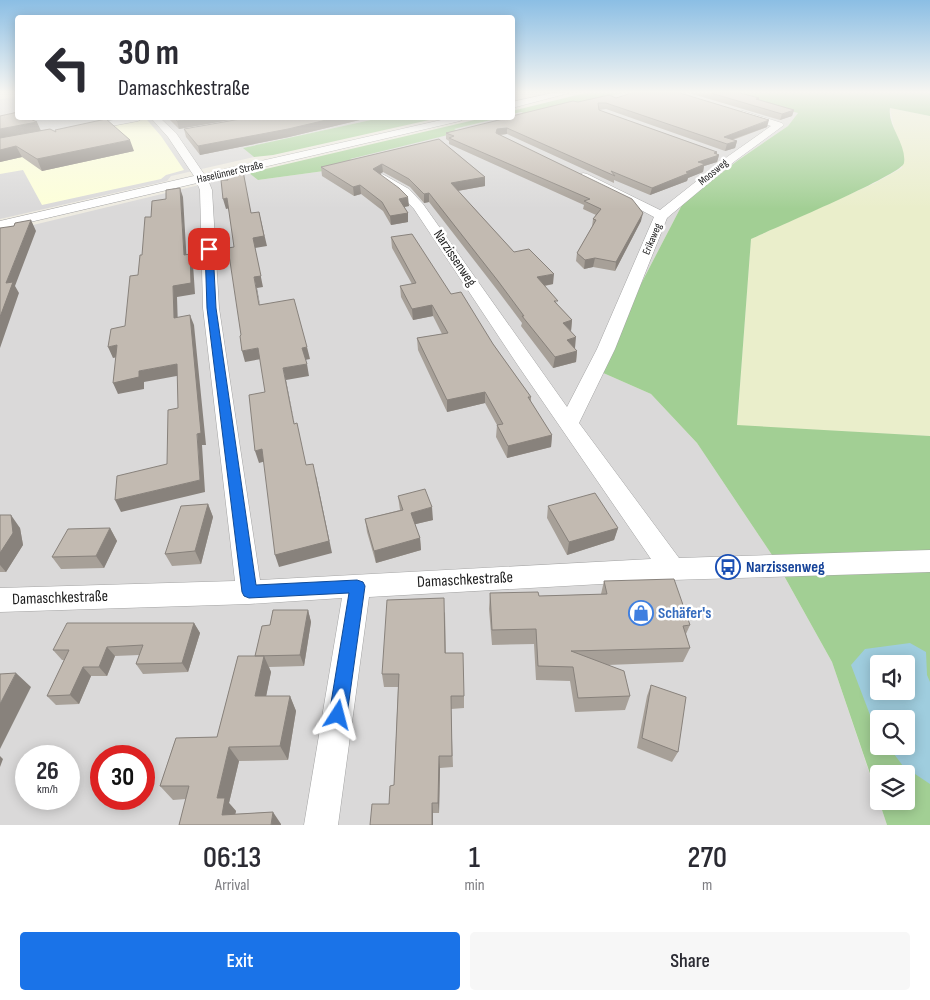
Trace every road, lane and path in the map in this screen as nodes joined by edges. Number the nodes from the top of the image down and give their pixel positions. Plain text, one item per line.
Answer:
1 (173, 132) edge
2 (402, 132) edge
3 (768, 132) edge
4 (572, 170) edge
5 (202, 178) junction
6 (382, 178) edge
7 (661, 216) junction
8 (0, 226) edge
9 (569, 423) junction
10 (930, 561) edge
11 (672, 569) junction
12 (357, 586) junction
13 (249, 592) junction
14 (0, 600) edge
15 (321, 825) edge

1 - 5 street
2 - 5 street, Haselünner Straße
3 - 7 street, Moosweg
4 - 7 street, Erikaweg
5 - 8 street, Haselünner Straße
5 - 13 street
6 - 9 street, Narzissenweg
7 - 9 street, Erikaweg
9 - 11 street, Narzissenweg
10 - 11 street, Damaschkestraße
11 - 12 street, Damaschkestraße
12 - 13 street, Damaschkestraße
12 - 15 street
13 - 14 street, Damaschkestraße

